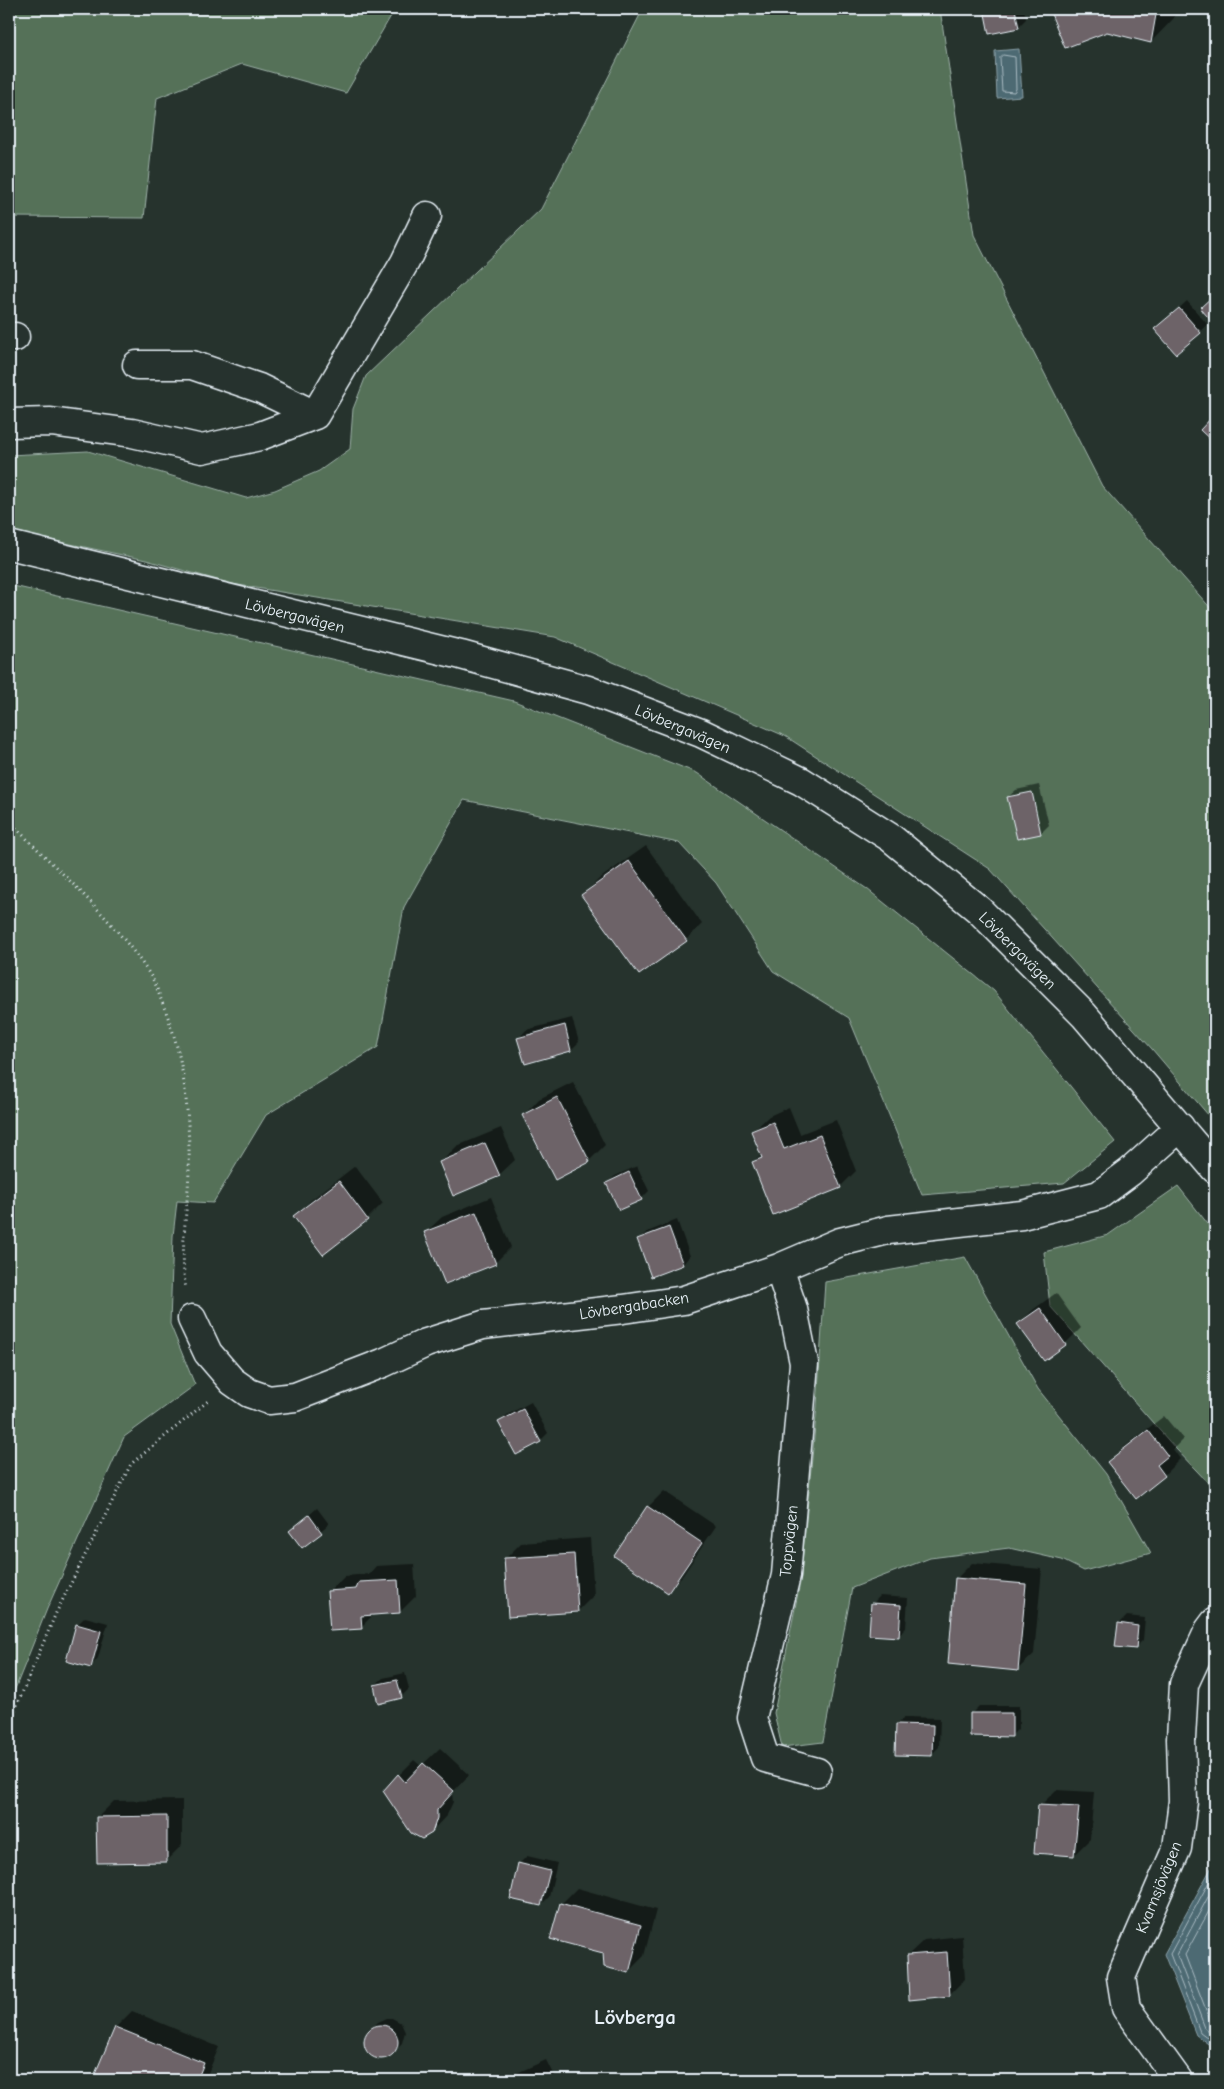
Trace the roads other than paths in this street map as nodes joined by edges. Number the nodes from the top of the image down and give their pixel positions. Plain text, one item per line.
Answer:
1 (427, 216) dead end
2 (137, 366) dead end
3 (315, 415) junction
4 (9, 423) edge
5 (9, 545) edge
6 (1180, 1127) junction
7 (1215, 1168) edge
8 (779, 1268) junction
9 (192, 1319) road end
10 (1215, 1622) edge
11 (817, 1772) dead end
12 (1178, 2080) edge

1 - 3 street
2 - 3 street
3 - 4 street
5 - 6 street, Lövbergavägen
6 - 7 street, Lövbergavägen
6 - 8 street, Lövbergabacken
8 - 9 street, Lövbergabacken
8 - 11 street, Toppvägen
10 - 12 street, Kvarnsjövägen

